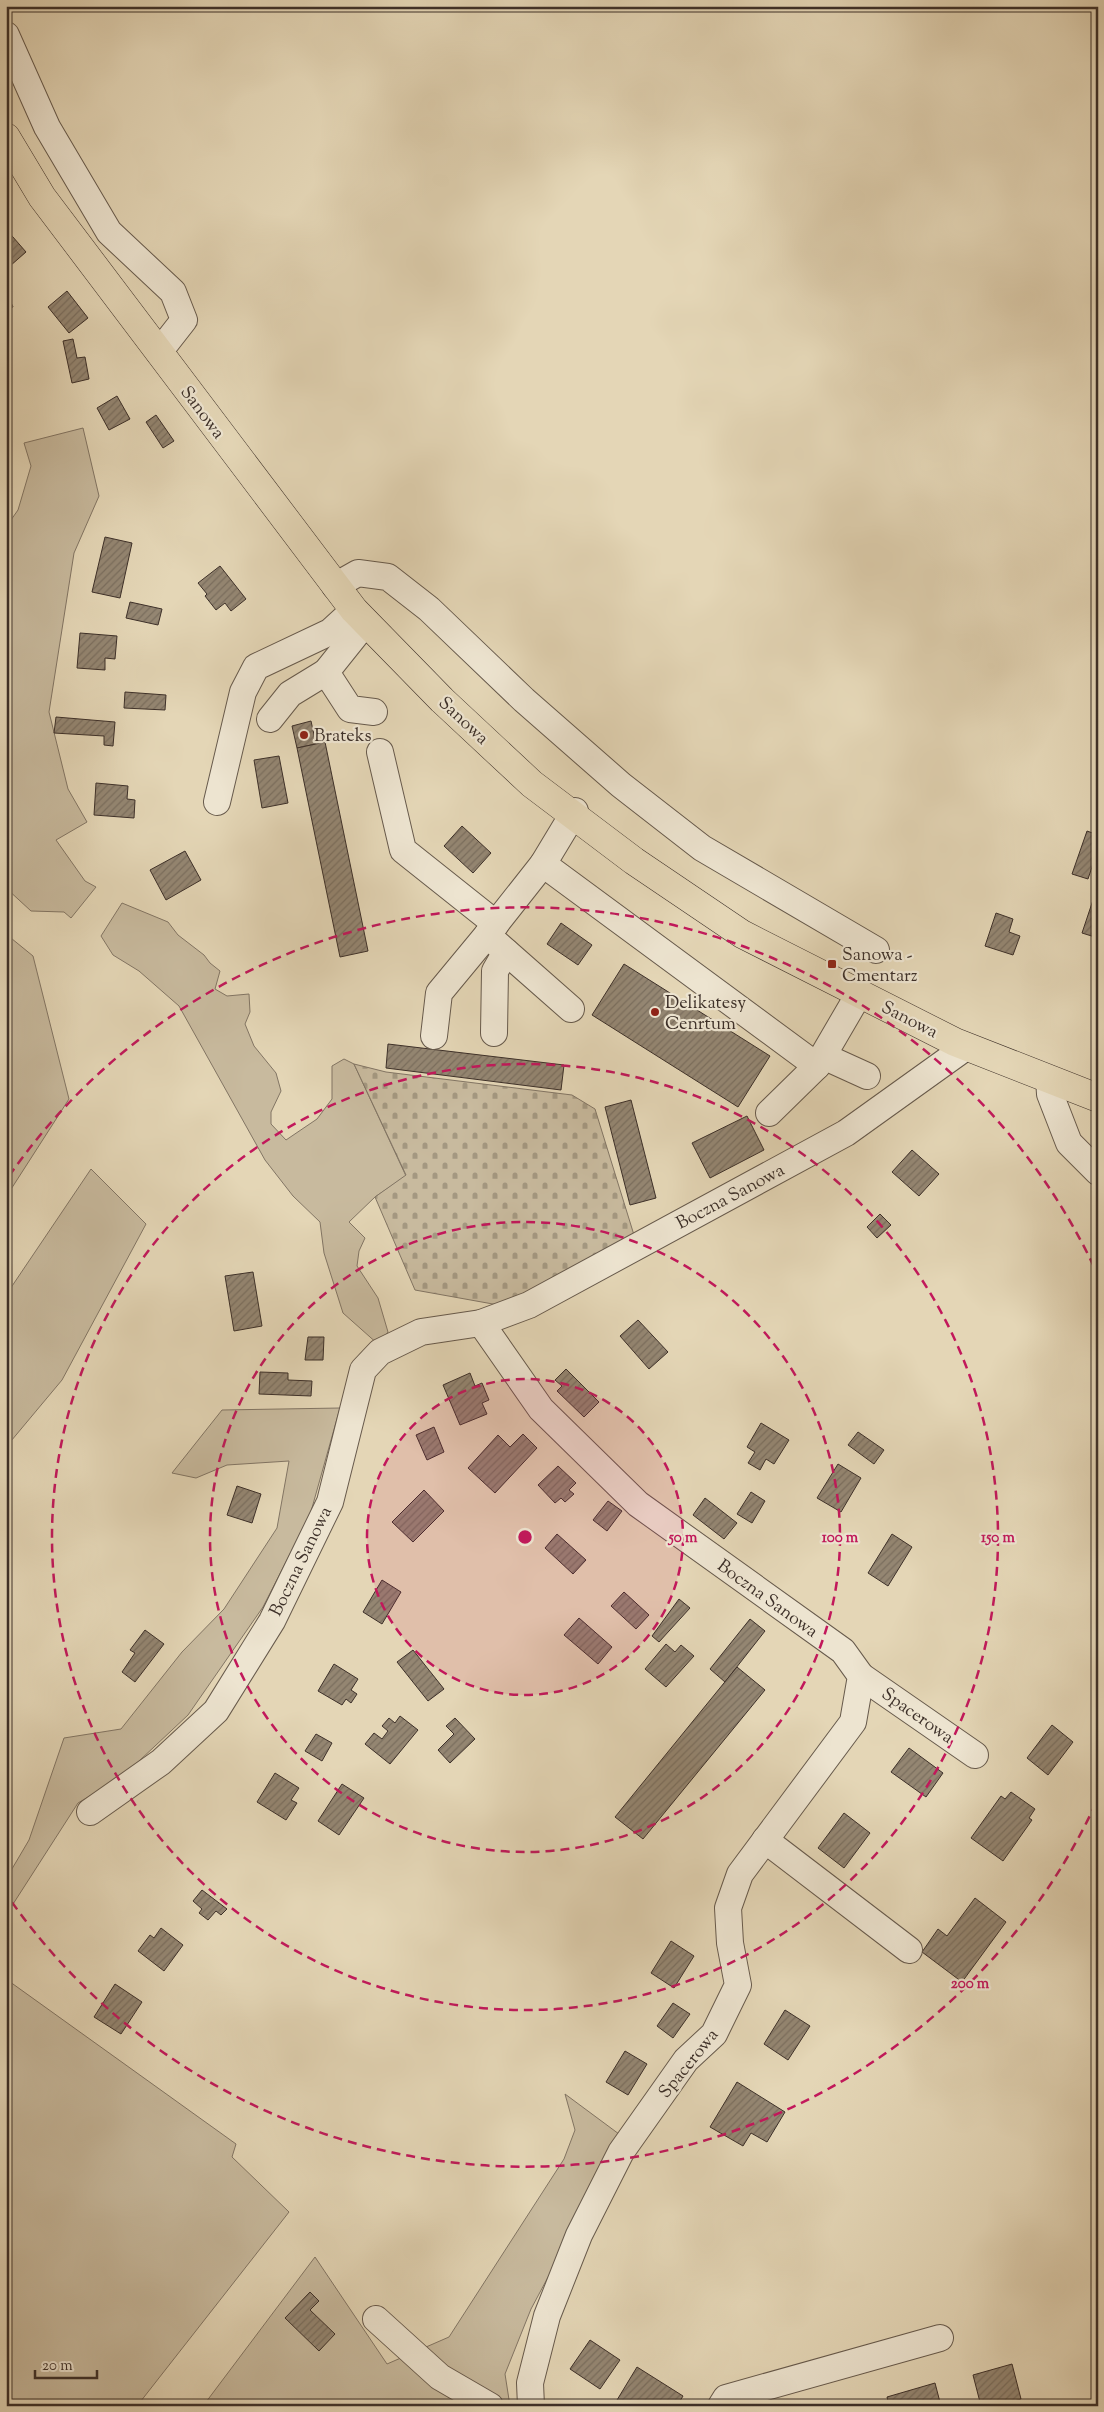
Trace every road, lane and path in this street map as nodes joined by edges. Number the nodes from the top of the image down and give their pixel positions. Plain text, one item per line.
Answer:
1 (6, 35) edge
2 (6, 137) edge
3 (158, 352) junction
4 (335, 586) junction
5 (360, 616) junction
6 (326, 672) junction
7 (374, 712) dead end
8 (270, 719) dead end
9 (380, 752) dead end
10 (217, 802) dead end
11 (574, 813) junction
12 (543, 864) junction
13 (491, 929) junction
14 (876, 950) dead end
15 (506, 952) junction
16 (859, 994) junction
17 (571, 1009) dead end
18 (494, 1033) dead end
19 (434, 1036) dead end
20 (966, 1047) junction
21 (820, 1061) junction
22 (867, 1076) dead end
23 (1048, 1079) junction
24 (1098, 1098) edge
25 (769, 1113) dead end
26 (1098, 1172) edge
27 (481, 1323) junction
28 (826, 1640) joint
29 (861, 1676) junction
30 (974, 1755) dead end
31 (90, 1812) dead end
32 (765, 1840) junction
33 (908, 1950) dead end
34 (376, 2320) dead end
35 (940, 2338) dead end
36 (490, 2406) edge
37 (531, 2406) edge
38 (721, 2406) edge

1 - 3 street
2 - 3 main road, Sanowa
3 - 4 main road, Sanowa
4 - 5 main road, Sanowa
4 - 14 street
5 - 6 street
5 - 10 street
5 - 11 main road, Sanowa
6 - 7 street
6 - 8 street
9 - 13 street
11 - 12 street
11 - 16 main road, Sanowa
12 - 13 street
12 - 21 street
13 - 15 street
13 - 19 street
15 - 17 street
15 - 18 street
16 - 20 main road, Sanowa
16 - 21 street
20 - 23 main road, Sanowa
20 - 27 street, Boczna Sanowa
21 - 22 street
21 - 25 street
23 - 24 main road, Sanowa
23 - 26 street
27 - 28 street, Boczna Sanowa
27 - 31 street, Boczna Sanowa
28 - 29 street, Spacerowa
29 - 30 street, Spacerowa
29 - 32 street, Spacerowa
32 - 33 street
32 - 37 street, Spacerowa
34 - 36 street
35 - 38 street

